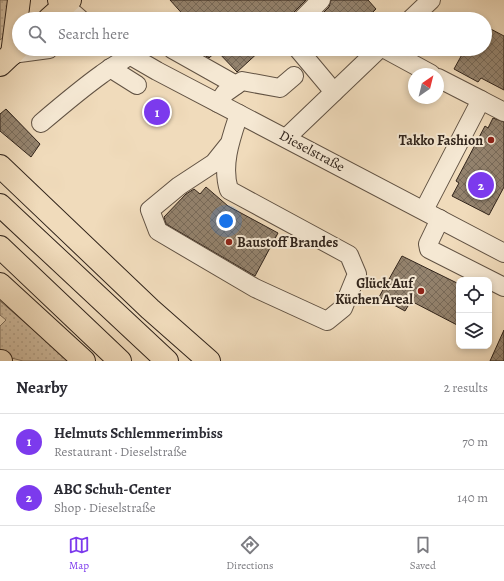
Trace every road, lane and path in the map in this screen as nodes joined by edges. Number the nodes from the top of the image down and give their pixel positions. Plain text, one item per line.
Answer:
1 (19, 0) edge
2 (322, 0) edge
3 (430, 0) edge
4 (17, 12) edge
5 (309, 12) edge
6 (418, 12) edge
7 (12, 43) edge
8 (10, 55) edge
9 (123, 56) edge
10 (138, 56) edge
11 (184, 56) edge
12 (304, 56) edge
13 (372, 56) edge
14 (398, 56) edge
15 (110, 68) junction
16 (420, 68) edge
17 (294, 76) dead end
18 (444, 81) edge
19 (137, 85) dead end
20 (236, 85) junction
21 (334, 92) junction
22 (481, 100) junction
23 (218, 103) junction
24 (504, 112) edge
25 (239, 114) junction
26 (42, 123) dead end
27 (286, 138) junction
28 (230, 143) junction
29 (0, 166) edge
30 (0, 205) edge
31 (424, 210) junction
32 (440, 219) junction
33 (0, 247) edge
34 (504, 253) edge
35 (0, 284) edge
36 (504, 288) edge
37 (84, 361) edge
38 (120, 361) edge
39 (167, 361) edge
40 (208, 361) edge

1 - 4 highway
2 - 5 street
3 - 6 street
7 - 8 highway
9 - 15 street
10 - 23 street, Dieselstraße
11 - 20 street
12 - 21 street
13 - 21 street
14 - 16 street
15 - 19 street
15 - 26 street
17 - 20 street
18 - 22 street
20 - 23 street
21 - 27 street
22 - 24 street
22 - 31 street
23 - 25 street, Dieselstraße
25 - 27 street, Dieselstraße
25 - 28 street
27 - 31 street, Dieselstraße
28 - 28 street
29 - 40 highway
30 - 39 highway
31 - 32 street, Dieselstraße
32 - 34 street, Dieselstraße
32 - 36 street
33 - 38 highway
35 - 37 highway

